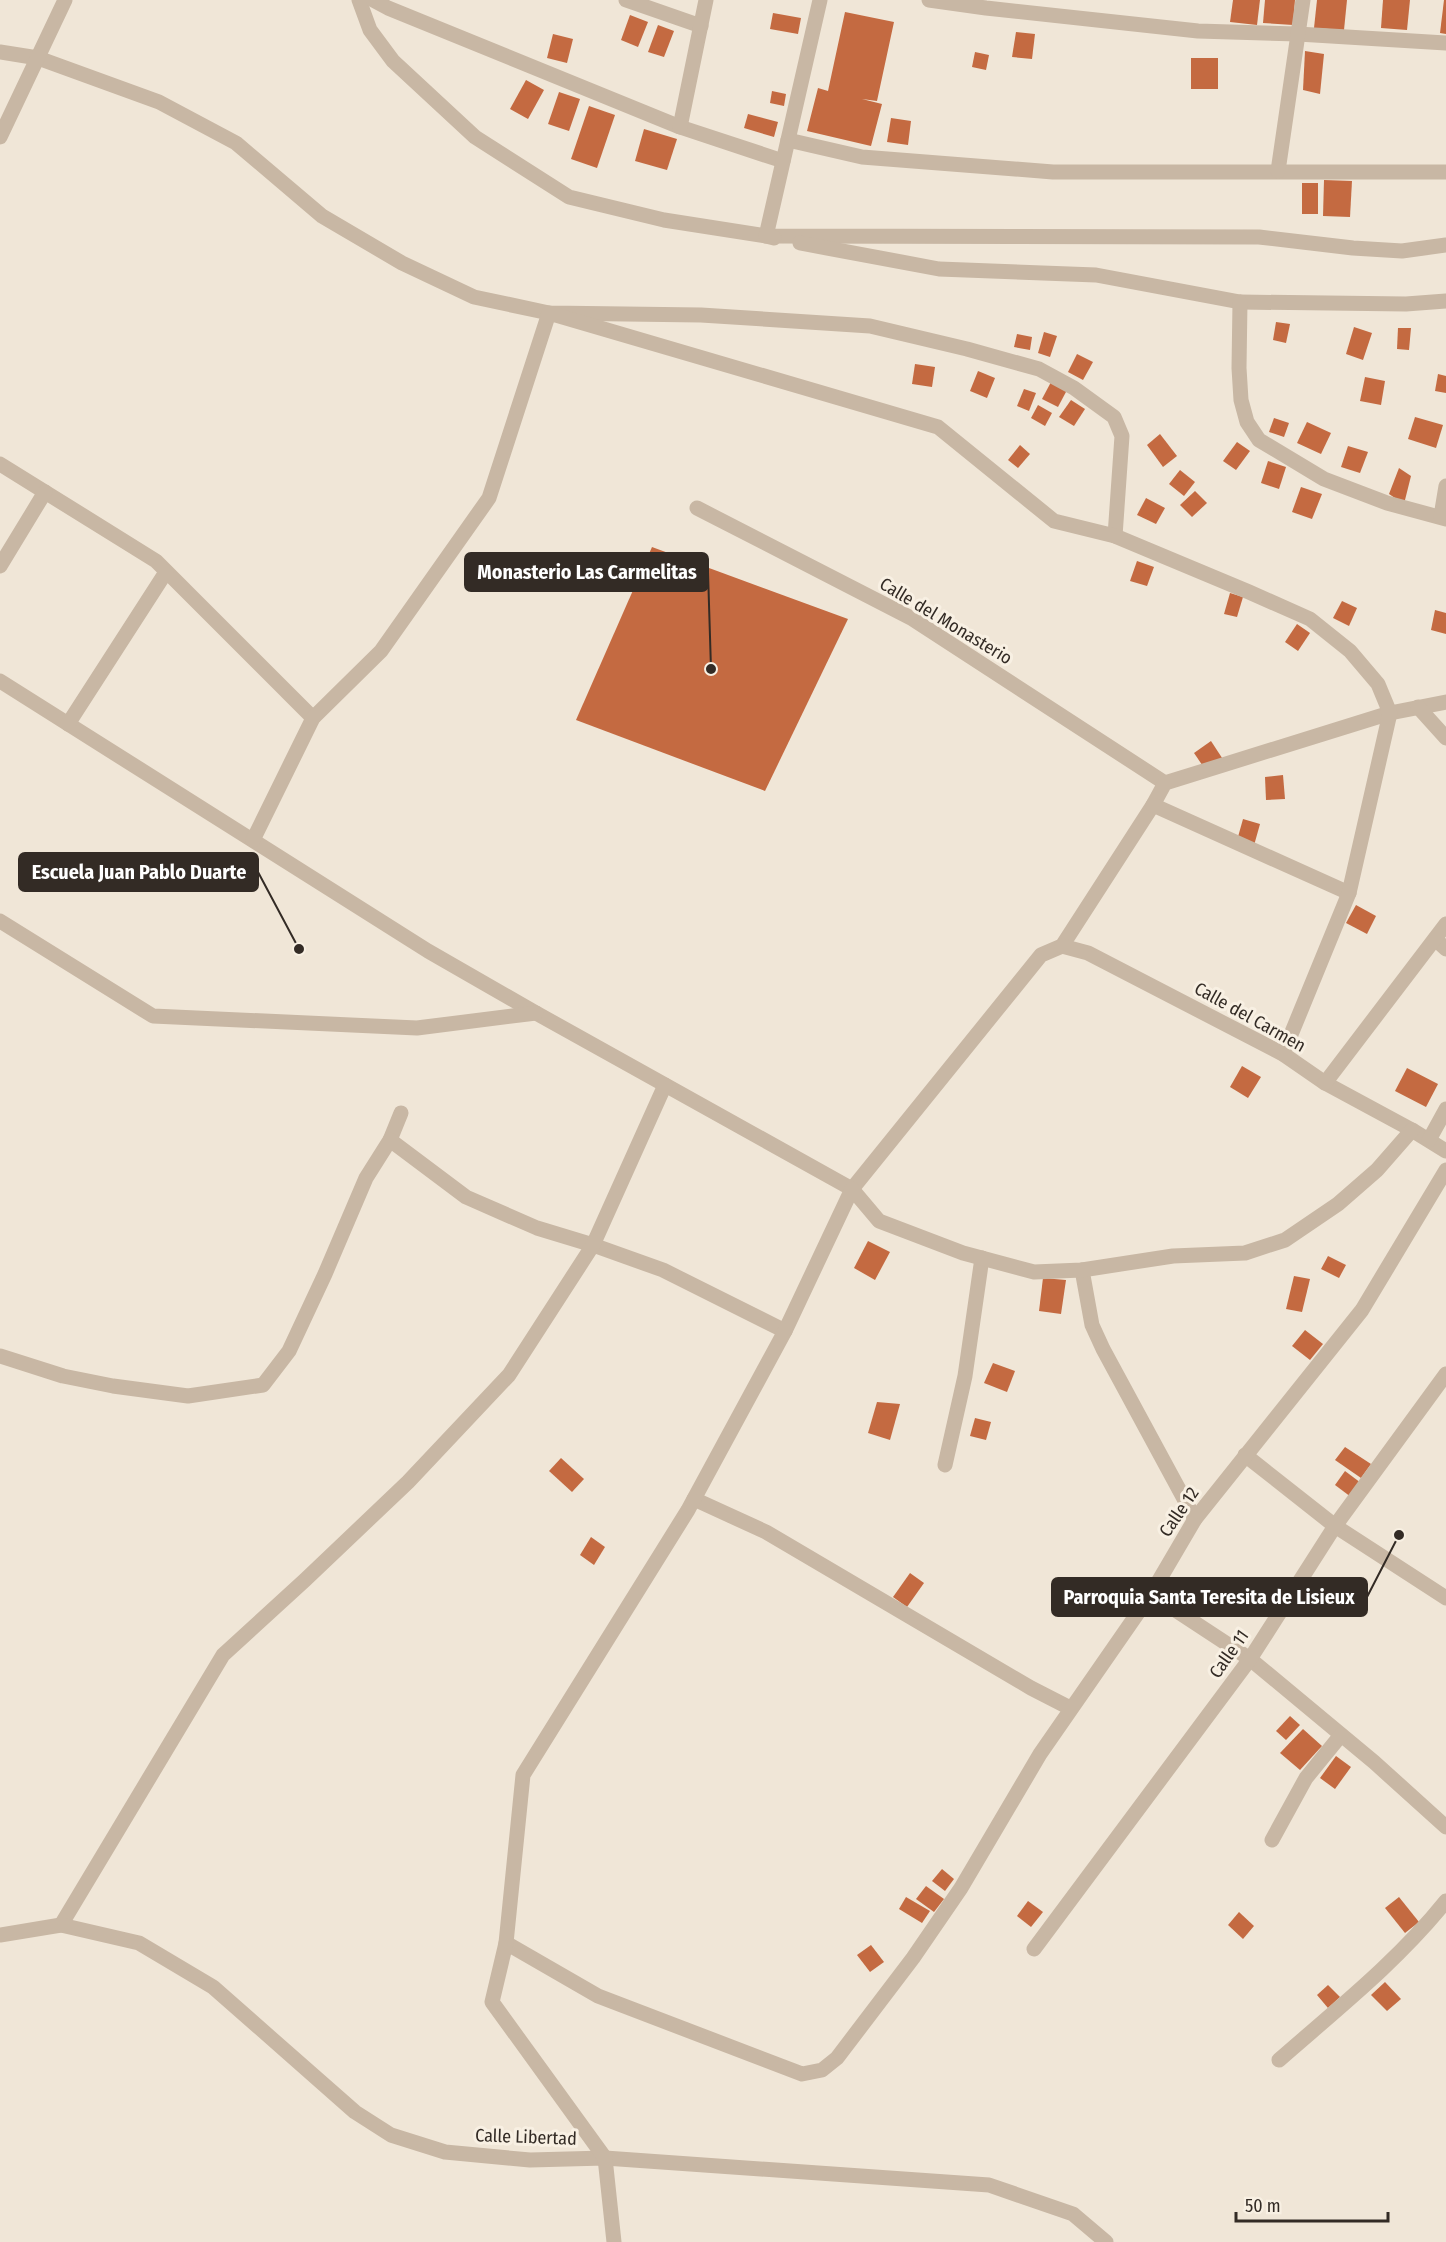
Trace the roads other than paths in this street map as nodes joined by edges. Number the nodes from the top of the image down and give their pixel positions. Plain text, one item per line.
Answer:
1 (65, 0) edge
2 (359, 0) edge
3 (373, 0) edge
4 (626, 0) edge
5 (706, 0) edge
6 (819, 0) edge
7 (929, 0) edge
8 (1303, 0) edge
9 (701, 26) junction
10 (1298, 34) junction
11 (1446, 43) edge
12 (0, 51) edge
13 (38, 58) junction
14 (0, 62) edge
15 (680, 127) junction
16 (0, 137) edge
17 (788, 140) junction
18 (783, 161) junction
19 (1278, 171) junction
20 (1446, 172) edge
21 (766, 236) junction
22 (1446, 245) edge
23 (1446, 301) edge
24 (1240, 302) junction
25 (549, 314) junction
26 (0, 464) edge
27 (1446, 486) edge
28 (45, 492) junction
29 (698, 508) dead end
30 (1443, 517) edge
31 (1114, 536) junction
32 (0, 566) edge
33 (166, 572) junction
34 (0, 681) edge
35 (1446, 702) edge
36 (1418, 707) junction
37 (1390, 713) junction
38 (313, 718) junction
39 (68, 724) junction
40 (1446, 738) edge
41 (1165, 783) junction
42 (1153, 805) junction
43 (253, 840) junction
44 (1349, 893) junction
45 (0, 921) edge
46 (1446, 924) edge
47 (1440, 944) edge
48 (1062, 946) junction
49 (536, 1013) junction
50 (1283, 1054) junction
51 (1325, 1083) junction
52 (665, 1085) junction
53 (1446, 1109) edge
54 (400, 1113) dead end
55 (1412, 1130) junction
56 (390, 1140) junction
57 (1429, 1140) junction
58 (1446, 1151) edge
59 (1446, 1170) edge
60 (852, 1189) junction
61 (593, 1245) junction
62 (982, 1258) junction
63 (1082, 1270) junction
64 (785, 1331) junction
65 (0, 1356) edge
66 (1445, 1377) edge
67 (1245, 1455) junction
68 (945, 1465) dead end
69 (694, 1499) junction
70 (1195, 1519) junction
71 (1335, 1526) junction
72 (1151, 1594) junction
73 (1446, 1598) edge
74 (1250, 1659) junction
75 (1070, 1708) junction
76 (1341, 1735) junction
77 (1446, 1827) edge
78 (1272, 1840) dead end
79 (1446, 1901) edge
80 (61, 1925) junction
81 (0, 1935) edge
82 (506, 1943) junction
83 (1034, 1949) dead end
84 (1279, 2060) dead end
85 (605, 2158) junction
86 (614, 2242) edge
87 (1106, 2242) edge

1 - 13 street
2 - 21 street
3 - 15 street
4 - 9 street
5 - 9 street
6 - 17 street
7 - 10 street
8 - 10 street
9 - 15 street
10 - 11 street
10 - 19 street
12 - 13 street
13 - 14 street
13 - 16 street
13 - 25 street
15 - 18 street
17 - 18 street
17 - 19 street
18 - 21 street
19 - 20 street
21 - 22 street
21 - 24 street
23 - 24 street
24 - 30 street
25 - 31 street
25 - 31 street
25 - 38 street
26 - 28 street
27 - 30 street
28 - 32 street
28 - 33 street
29 - 41 street, Calle del Monasterio
31 - 37 street
33 - 38 street
33 - 39 street
34 - 39 street
35 - 36 street
36 - 37 street
36 - 40 street
37 - 41 street
37 - 44 street
38 - 43 street
39 - 43 street
41 - 42 street
42 - 44 street
42 - 48 street
43 - 49 street
44 - 50 street
45 - 49 street
46 - 47 street
47 - 51 street
48 - 50 street, Calle del Carmen
48 - 60 street
49 - 52 street
50 - 51 street, Calle del Carmen
51 - 55 street, Calle del Carmen
52 - 60 street
52 - 61 street
53 - 57 street
54 - 56 street
55 - 57 street, Calle del Carmen
55 - 63 street
56 - 61 street
56 - 65 street
57 - 58 street, Calle del Carmen
59 - 67 street, Calle 12
60 - 62 street
60 - 64 street
61 - 64 street
61 - 80 street
62 - 63 street
62 - 68 street
63 - 70 street
64 - 69 street
66 - 71 street, Calle 11
67 - 70 street, Calle 12
67 - 71 street
69 - 75 street
69 - 82 street
70 - 72 street, Calle 12
71 - 73 street
71 - 74 street, Calle 11
72 - 74 street
72 - 75 street, Calle 12
74 - 76 street
74 - 83 street, Calle 11
75 - 82 street, Calle 12
76 - 77 street
76 - 78 street
79 - 84 street
80 - 81 street, Calle Libertad
80 - 85 street, Calle Libertad
82 - 85 street
85 - 86 street
85 - 87 street, Calle Libertad

